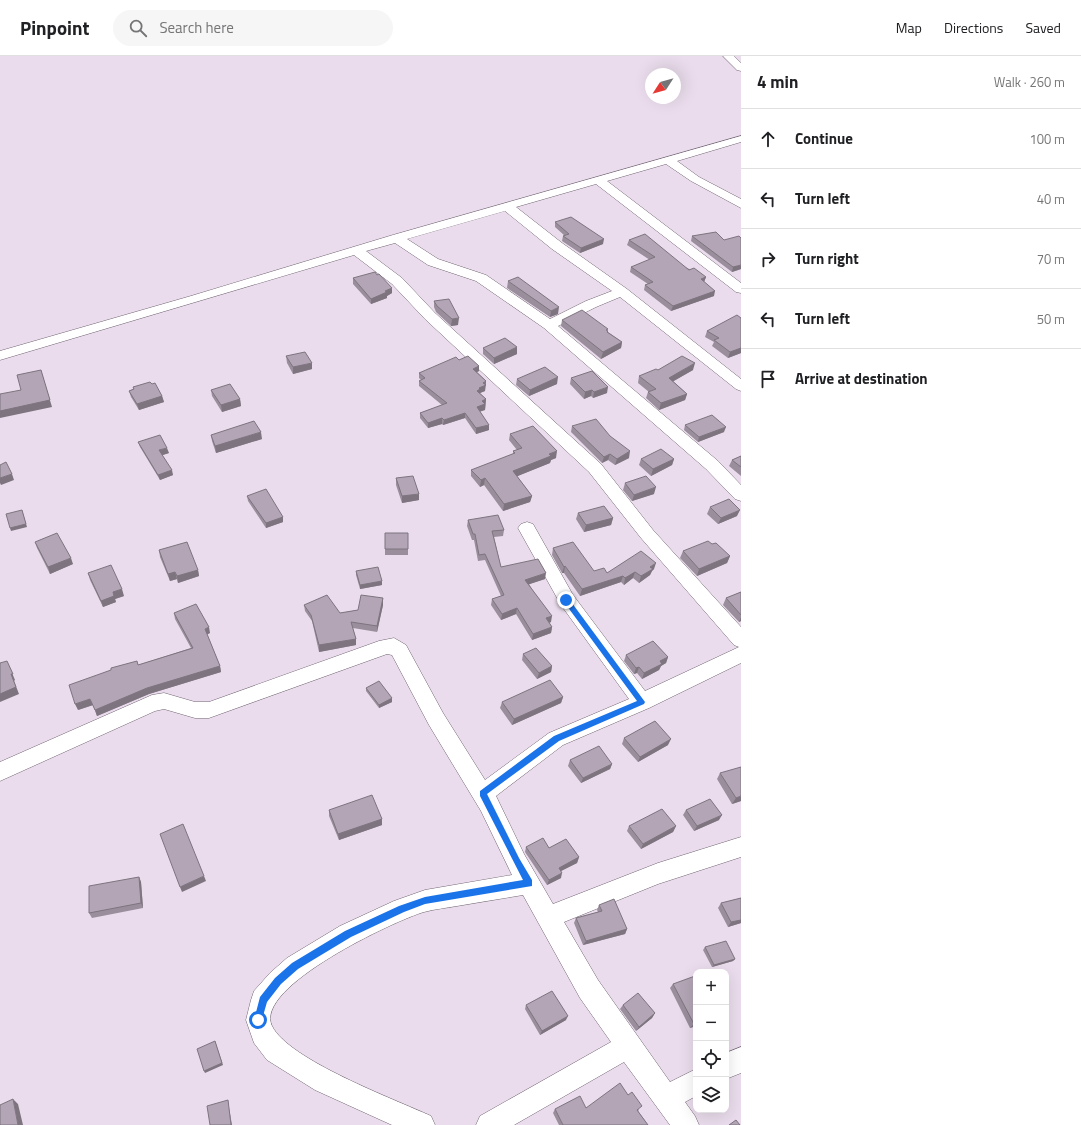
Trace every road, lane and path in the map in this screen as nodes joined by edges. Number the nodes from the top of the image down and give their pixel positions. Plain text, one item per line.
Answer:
1 (728, 56) edge
2 (741, 68) edge
3 (741, 139) edge
4 (669, 161) junction
5 (598, 180) junction
6 (741, 204) edge
7 (507, 206) junction
8 (397, 238) junction
9 (356, 250) junction
10 (741, 289) edge
11 (622, 292) junction
12 (549, 325) junction
13 (0, 356) edge
14 (741, 386) edge
15 (741, 495) edge
16 (527, 528) dead end
17 (741, 640) edge
18 (741, 654) edge
19 (642, 702) junction
20 (0, 772) edge
21 (482, 794) junction
22 (741, 846) edge
23 (529, 883) junction
24 (548, 917) junction
25 (628, 1046) junction
26 (741, 1060) edge
27 (729, 1065) edge
28 (693, 1084) edge
29 (667, 1098) junction
30 (422, 1125) edge
31 (489, 1125) edge
32 (686, 1125) edge

1 - 2 street
3 - 4 street
4 - 5 street
4 - 6 street
5 - 7 street
5 - 10 street
7 - 8 street
7 - 11 street
8 - 9 street
8 - 12 street
9 - 13 street
9 - 17 street
11 - 12 street
11 - 14 street
12 - 15 street
16 - 19 street
18 - 19 street
19 - 21 street
20 - 21 street
21 - 23 street
22 - 24 street
23 - 24 street
23 - 30 street
24 - 25 street
25 - 29 street
25 - 31 street
26 - 27 street
28 - 29 street
29 - 32 street

